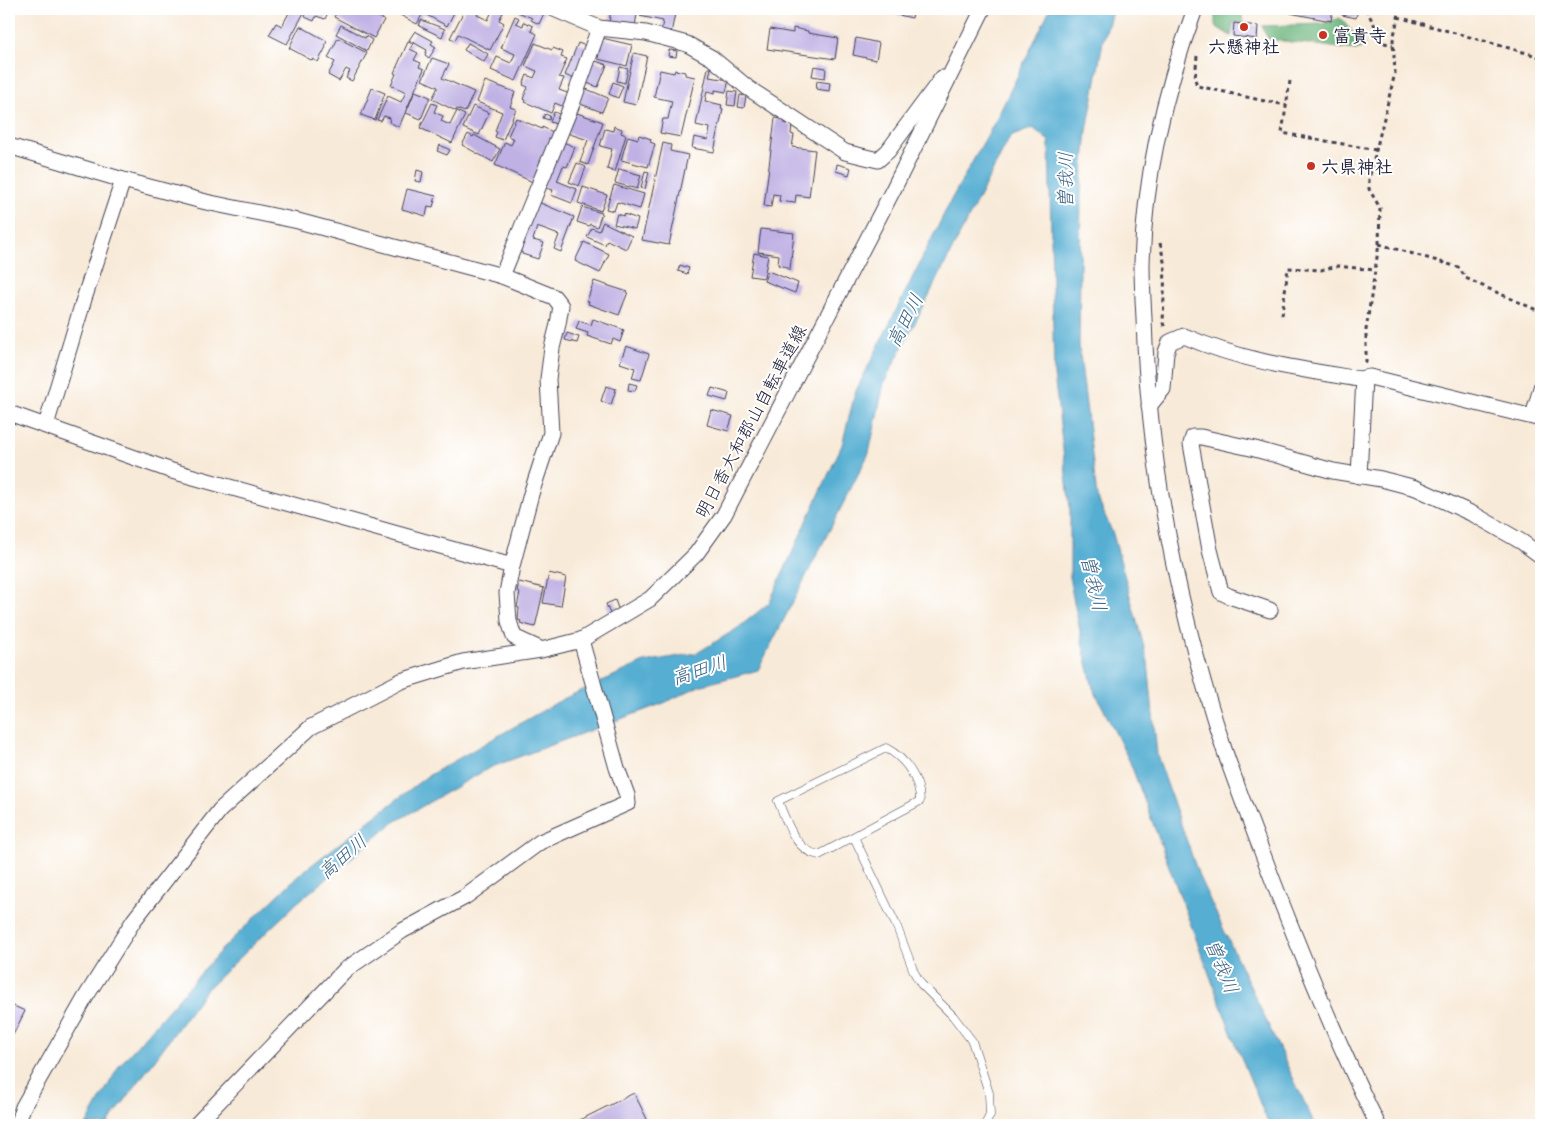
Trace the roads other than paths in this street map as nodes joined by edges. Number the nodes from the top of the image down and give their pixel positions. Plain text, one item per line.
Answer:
1 (554, 9) edge
2 (983, 9) edge
3 (1195, 9) edge
4 (599, 28) junction
5 (959, 58) junction
6 (9, 146) edge
7 (123, 180) junction
8 (502, 276) junction
9 (1364, 378) junction
10 (1541, 388) edge
11 (1149, 406) junction
12 (9, 413) edge
13 (1537, 417) edge
14 (46, 425) junction
15 (1359, 476) junction
16 (1541, 556) edge
17 (512, 566) junction
18 (1270, 610) dead end
19 (582, 644) junction
20 (541, 650) junction
21 (854, 837) junction
22 (16, 1125) edge
23 (196, 1125) edge
24 (985, 1125) edge
25 (1378, 1125) edge

1 - 4 street
2 - 5 street, 明日香大和郡山自転車道線
3 - 11 street
4 - 5 street
4 - 8 street
5 - 19 street, 明日香大和郡山自転車道線
6 - 7 street
7 - 8 street
7 - 14 street
8 - 17 street
9 - 11 street
9 - 13 street
9 - 15 street
10 - 13 street
11 - 25 street
12 - 14 street
14 - 17 street
15 - 16 street
15 - 18 street
17 - 20 street
19 - 20 street, 明日香大和郡山自転車道線
19 - 23 street
20 - 22 street, 明日香大和郡山自転車道線
21 - 21 lane
21 - 24 lane

